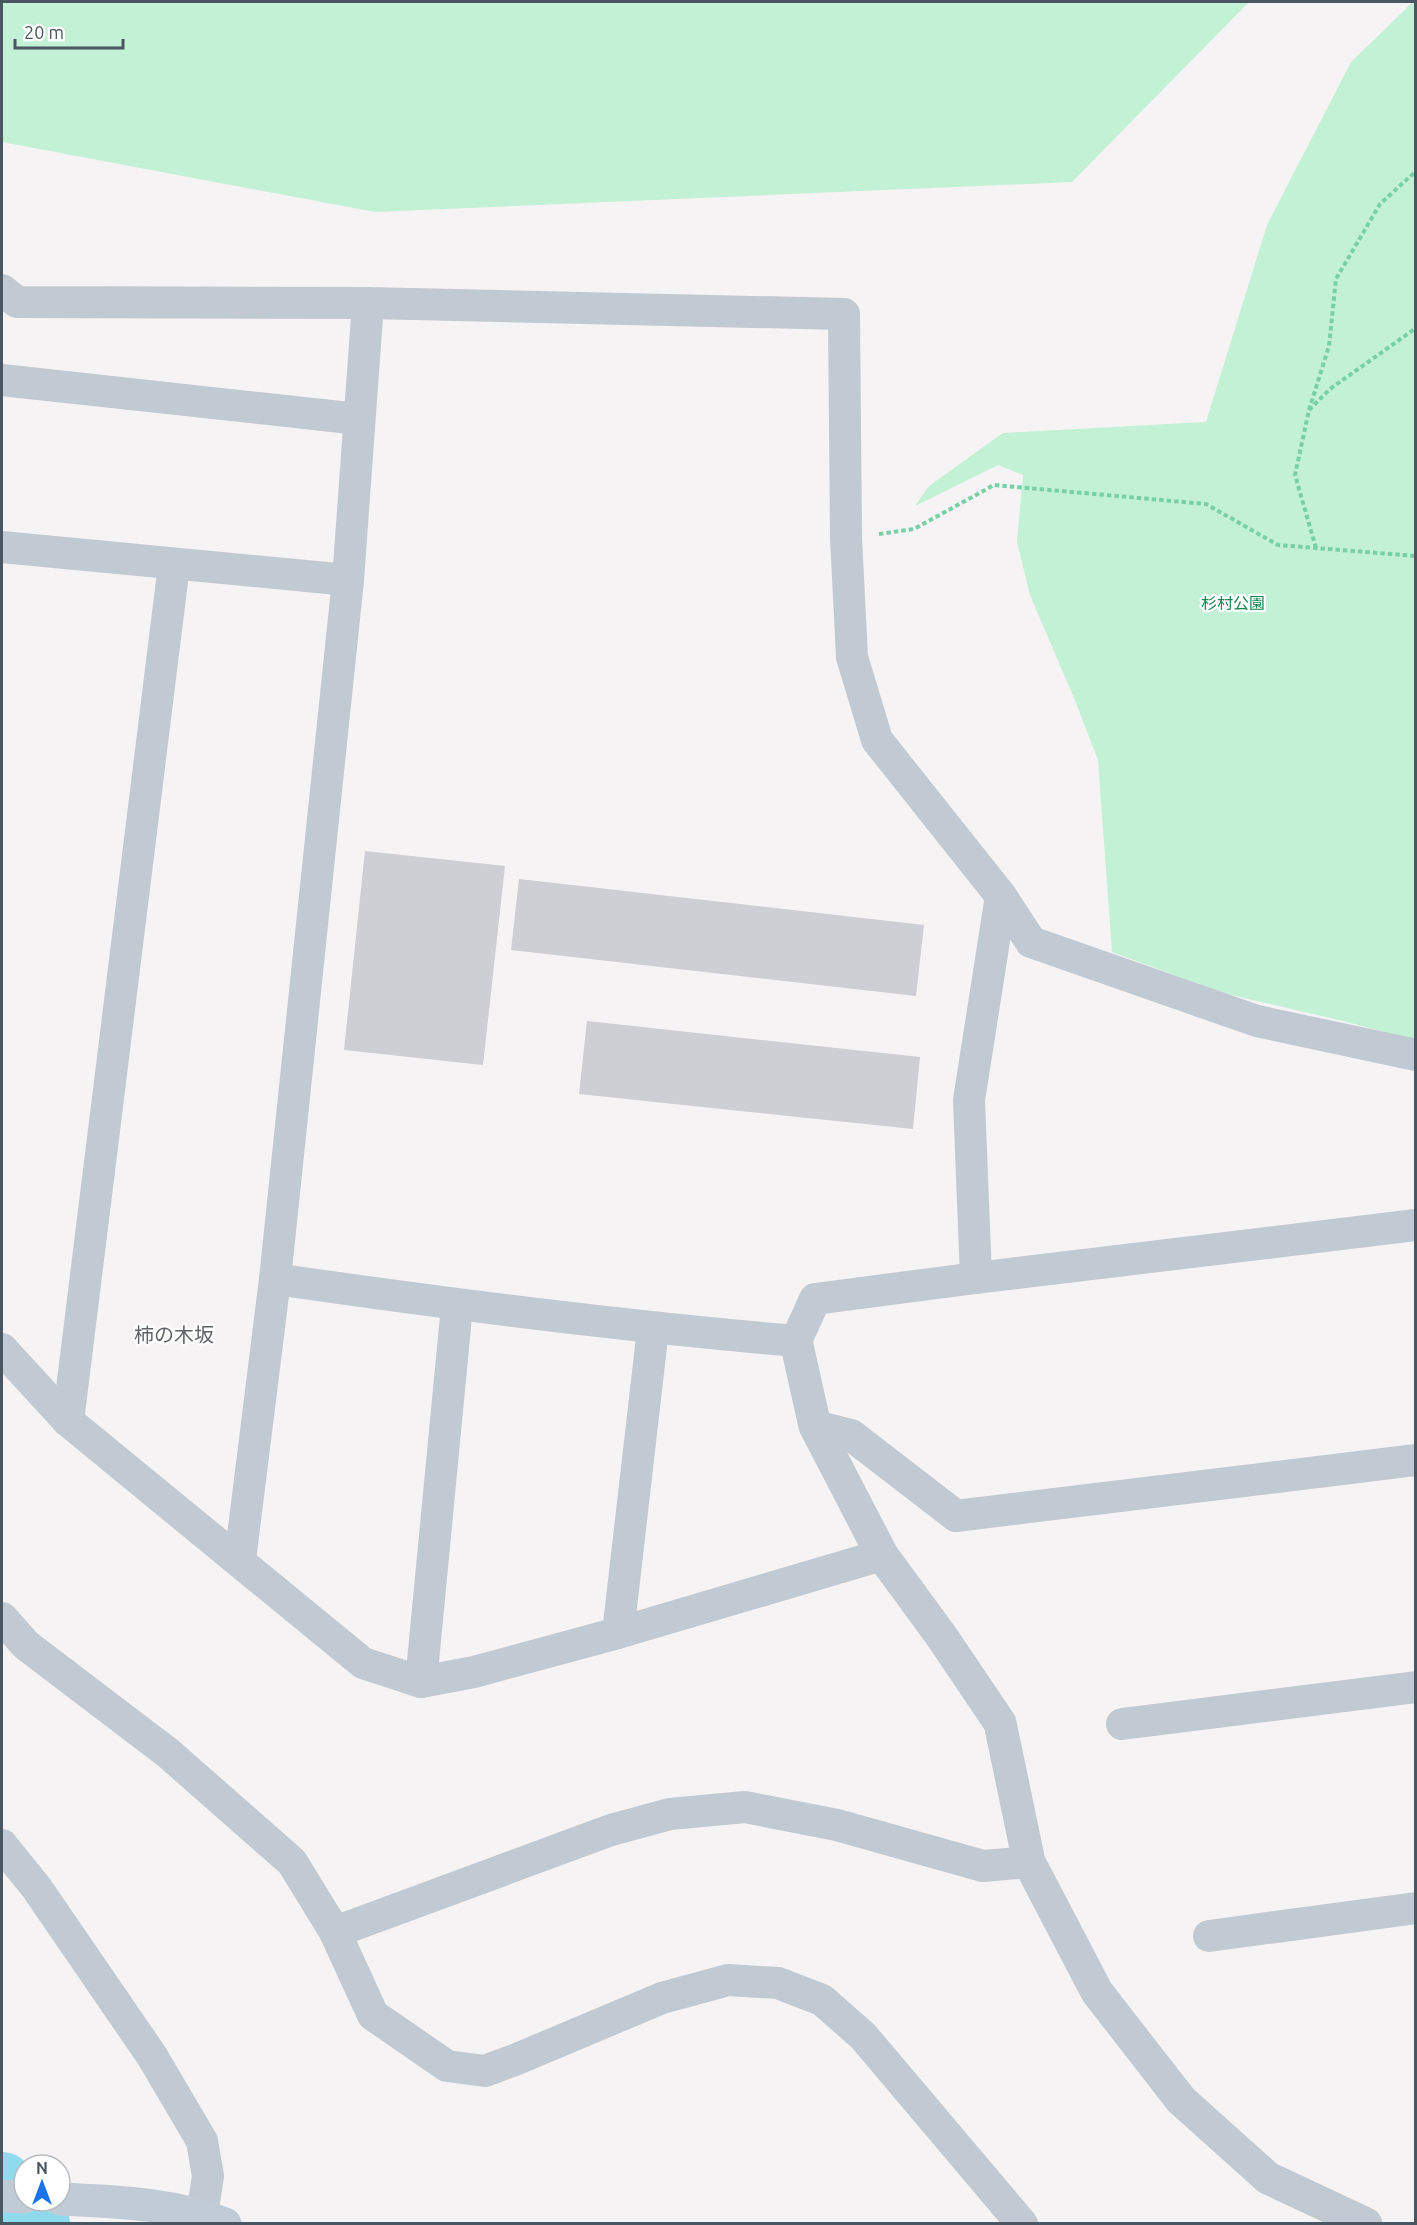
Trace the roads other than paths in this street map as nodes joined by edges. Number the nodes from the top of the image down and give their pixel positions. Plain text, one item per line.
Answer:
1 (2, 290) edge
2 (368, 303) junction
3 (2, 380) edge
4 (359, 419) junction
5 (2, 548) edge
6 (174, 565) junction
7 (348, 580) junction
8 (1001, 896) junction
9 (1416, 1055) edge
10 (1416, 1225) edge
11 (976, 1278) junction
12 (275, 1279) junction
13 (457, 1306) junction
14 (653, 1329) junction
15 (796, 1341) junction
16 (2, 1349) edge
17 (68, 1421) junction
18 (815, 1426) junction
19 (1416, 1460) edge
20 (882, 1555) junction
21 (240, 1560) junction
22 (2, 1618) edge
23 (618, 1633) junction
24 (421, 1682) junction
25 (1416, 1687) edge
26 (1122, 1724) dead end
27 (2, 1845) edge
28 (1029, 1862) junction
29 (1416, 1908) edge
30 (335, 1932) junction
31 (1209, 1936) dead end
32 (72, 2200) edge
33 (214, 2219) edge
34 (1022, 2223) edge
35 (1366, 2223) edge

1 - 2 street
2 - 4 street
2 - 8 street
3 - 4 street
4 - 7 street
5 - 6 street
6 - 7 street
6 - 17 street
7 - 12 street
8 - 9 street
8 - 11 street
10 - 11 street
11 - 15 street
12 - 13 street
12 - 21 street
13 - 14 street
13 - 24 street
14 - 15 street
14 - 23 street
15 - 18 street
16 - 17 street
17 - 21 street
18 - 19 street
18 - 20 street
20 - 23 street
20 - 28 street
21 - 24 street
22 - 30 street
23 - 24 street
25 - 26 street
27 - 33 street
28 - 30 street
28 - 35 street
29 - 31 street
30 - 34 street
32 - 33 main road

